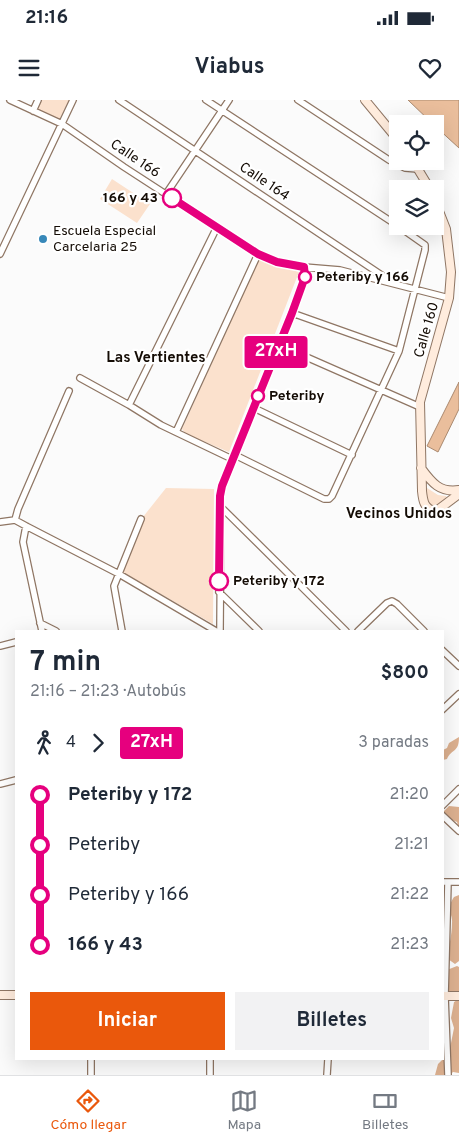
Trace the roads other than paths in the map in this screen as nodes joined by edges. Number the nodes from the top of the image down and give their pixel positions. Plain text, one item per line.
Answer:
1 (10, 100) edge
2 (38, 100) edge
3 (73, 100) edge
4 (119, 100) edge
5 (206, 100) edge
6 (228, 100) edge
7 (298, 100) edge
8 (365, 100) edge
9 (222, 110) junction
10 (33, 111) junction
11 (62, 124) junction
12 (389, 129) edge
13 (196, 151) junction
14 (389, 160) edge
15 (166, 194) junction
16 (389, 220) edge
17 (444, 225) edge
18 (217, 227) junction
19 (411, 235) edge
20 (0, 254) edge
21 (258, 254) junction
22 (304, 267) junction
23 (396, 285) junction
24 (416, 290) junction
25 (449, 298) junction
26 (292, 313) junction
27 (279, 345) junction
28 (399, 350) junction
29 (80, 378) dead end
30 (381, 390) junction
31 (69, 391) dead end
32 (129, 405) junction
33 (420, 407) junction
34 (254, 408) junction
35 (176, 432) junction
36 (352, 455) junction
37 (233, 457) junction
38 (421, 468) junction
39 (459, 490) edge
40 (459, 494) edge
41 (221, 507) junction
42 (15, 520) junction
43 (141, 520) dead end
44 (0, 522) edge
45 (26, 526) junction
46 (118, 574) junction
47 (219, 592) junction
48 (40, 622) junction
49 (42, 630) edge
50 (54, 630) edge
51 (122, 630) edge
52 (216, 630) edge
53 (218, 630) edge
54 (258, 630) edge
55 (345, 630) edge
56 (359, 630) edge
57 (423, 630) edge
58 (15, 642) edge
59 (0, 646) edge
60 (444, 652) edge
61 (459, 666) edge
62 (459, 694) edge
63 (444, 708) edge
64 (15, 780) edge
65 (0, 784) edge
66 (459, 789) edge
67 (444, 804) edge
68 (444, 817) edge
69 (459, 832) edge
70 (445, 882) edge
71 (459, 882) edge
72 (0, 995) edge
73 (15, 995) edge
74 (444, 996) edge
75 (459, 996) edge
76 (91, 1060) edge
77 (210, 1060) edge
78 (328, 1060) edge
79 (91, 1075) edge
80 (210, 1075) edge
81 (327, 1075) edge
82 (448, 1075) edge

1 - 10 street, Calle 166
2 - 10 street
3 - 11 street
4 - 13 street, Calle 164
5 - 9 street
6 - 9 street
7 - 14 street
8 - 12 main road
9 - 13 street
9 - 16 street
10 - 11 street, Calle 166
11 - 15 street, Calle 166
11 - 20 street
13 - 15 street
13 - 23 street, Calle 164
15 - 18 street, Calle 166
17 - 25 main road, Calle 160
18 - 21 street, Calle 166
18 - 32 street
19 - 24 street
21 - 22 street, Calle 166
21 - 35 street
22 - 23 street, Calle 166
22 - 26 street
23 - 24 street, Calle 166
24 - 25 street, Calle 166
24 - 28 street
25 - 33 main road, Calle 160
26 - 27 street
26 - 28 street
27 - 30 street
27 - 34 street
28 - 30 street
29 - 32 street
30 - 33 street
30 - 36 street
31 - 42 street
32 - 35 street
33 - 38 main road, Calle 160
34 - 36 street
34 - 37 street
35 - 37 street
36 - 37 street
37 - 41 street
38 - 39 main road
38 - 40 main road, Calle 160
41 - 47 street
41 - 55 street
42 - 44 street
42 - 45 street
43 - 46 street
45 - 46 street
45 - 48 street
46 - 51 street
46 - 52 street
47 - 53 street
47 - 54 street
48 - 49 street
48 - 50 street
56 - 57 street
58 - 59 street
60 - 61 street
62 - 63 street
64 - 65 street
66 - 67 street
68 - 69 street
70 - 71 street
70 - 74 street
72 - 73 main road
74 - 75 main road
74 - 82 street
76 - 79 street
77 - 80 street
78 - 81 street

